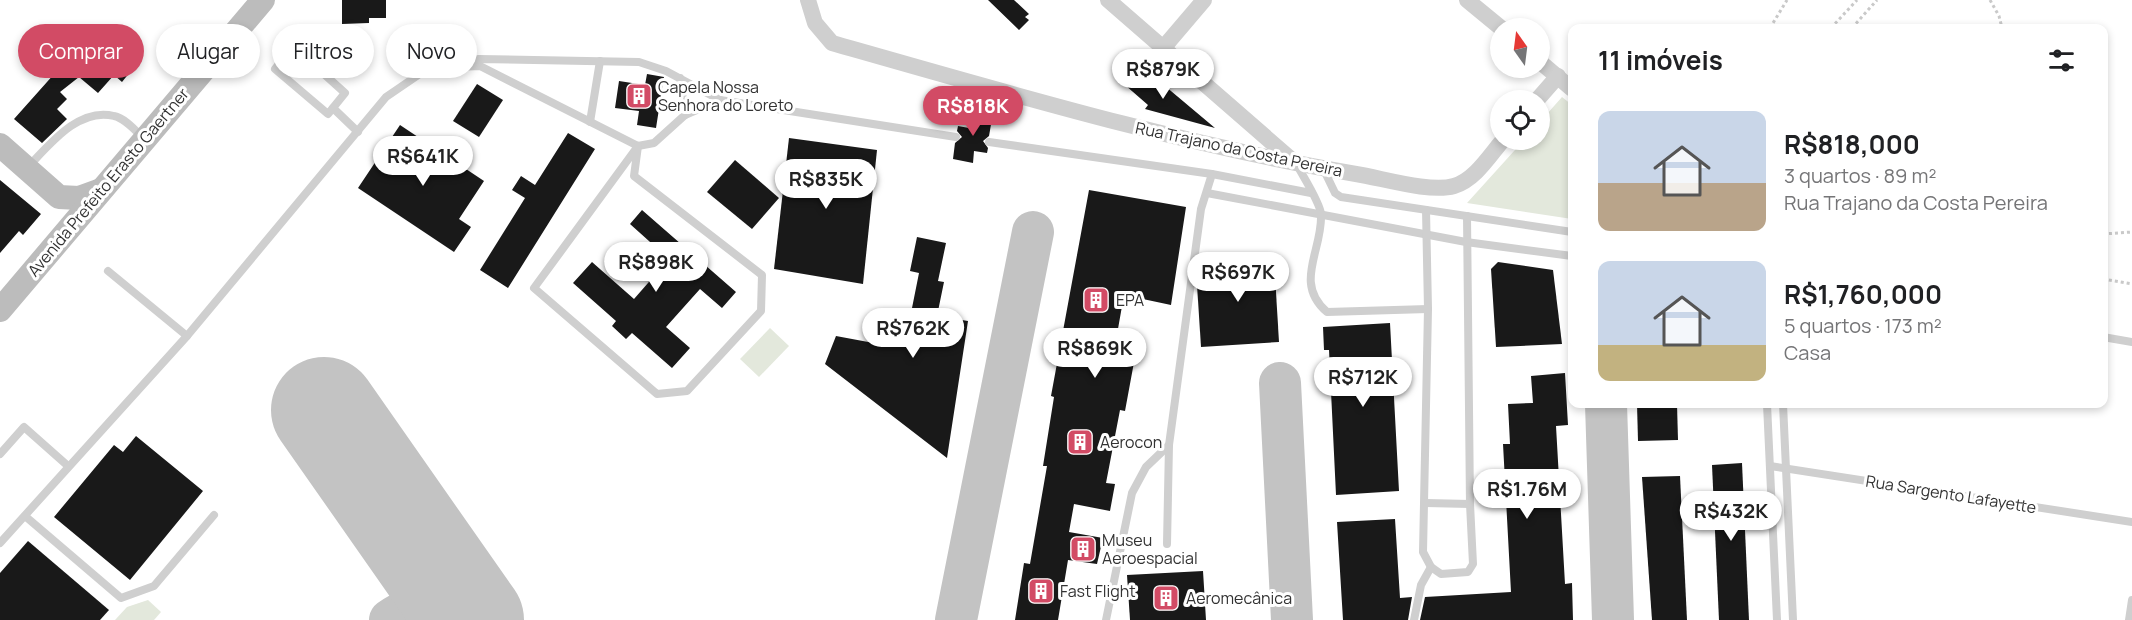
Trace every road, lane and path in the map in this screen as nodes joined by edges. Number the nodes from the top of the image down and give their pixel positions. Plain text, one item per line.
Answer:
1 (262, 0) edge
2 (808, 0) edge
3 (1108, 0) edge
4 (1204, 0) edge
5 (1467, 0) edge
6 (1788, 0) edge
7 (1857, 0) edge
8 (1877, 0) edge
9 (1990, 0) edge
10 (1490, 19) edge
11 (1773, 24) edge
12 (1834, 24) edge
13 (1856, 24) edge
14 (2000, 24) edge
15 (1164, 47) junction
16 (477, 58) edge
17 (600, 61) junction
18 (477, 66) edge
19 (1550, 70) edge
20 (1558, 76) junction
21 (414, 78) edge
22 (680, 78) junction
23 (1568, 85) edge
24 (1546, 90) edge
25 (720, 100) junction
26 (333, 108) junction
27 (685, 115) junction
28 (590, 122) junction
29 (358, 132) junction
30 (956, 137) dead end
31 (144, 139) junction
32 (988, 142) dead end
33 (0, 145) edge
34 (638, 146) junction
35 (1494, 150) edge
36 (1295, 163) junction
37 (27, 168) junction
38 (1323, 168) junction
39 (1212, 174) junction
40 (101, 190) junction
41 (1207, 193) junction
42 (1311, 193) junction
43 (59, 197) junction
44 (1426, 210) junction
45 (1321, 214) junction
46 (1467, 216) junction
47 (1568, 231) edge
48 (2132, 232) edge
49 (1426, 234) junction
50 (2108, 234) edge
51 (60, 239) junction
52 (1466, 242) junction
53 (1568, 255) edge
54 (108, 271) dead end
55 (2108, 280) edge
56 (2132, 284) edge
57 (1428, 309) junction
58 (0, 310) edge
59 (187, 336) junction
60 (2108, 338) edge
61 (2132, 342) edge
62 (1767, 408) edge
63 (1784, 408) edge
64 (1169, 445) junction
65 (0, 454) edge
66 (68, 466) junction
67 (1770, 466) junction
68 (1786, 468) junction
69 (1426, 503) junction
70 (1470, 504) junction
71 (214, 515) dead end
72 (25, 516) junction
73 (2132, 522) edge
74 (0, 543) edge
75 (1167, 544) dead end
76 (1431, 567) junction
77 (1791, 568) junction
78 (1775, 569) junction
79 (2132, 600) edge
80 (1106, 620) edge
81 (1414, 620) edge
82 (1777, 620) edge
83 (1793, 620) edge
84 (2129, 620) edge

1 - 31 main road, Avenida Prefeito Erasto Gaertner
2 - 36 street, Rua Trajano da Costa Pereira
3 - 15 street
4 - 15 street
5 - 10 street
6 - 11 path
7 - 12 path
8 - 13 path
9 - 14 path
15 - 36 street
16 - 17 lane
17 - 22 lane
17 - 28 lane
18 - 28 lane
19 - 20 street
20 - 23 street
20 - 24 street
21 - 29 lane
22 - 25 lane
22 - 27 lane
25 - 27 lane
25 - 30 lane
26 - 26 lane
26 - 29 lane
27 - 34 lane
28 - 34 lane
29 - 59 lane
31 - 37 lane
31 - 40 main road, Avenida Prefeito Erasto Gaertner
32 - 39 lane
33 - 37 main road
34 - 34 lane
35 - 38 street, Rua Trajano da Costa Pereira
36 - 38 street, Rua Trajano da Costa Pereira
36 - 42 lane
37 - 43 main road
38 - 44 lane
39 - 41 lane
39 - 42 lane
40 - 43 main road
40 - 51 main road, Avenida Prefeito Erasto Gaertner
41 - 45 lane
41 - 64 lane
42 - 45 lane
43 - 51 main road
44 - 46 lane
44 - 49 lane
45 - 49 lane
45 - 57 lane
46 - 47 lane
46 - 52 lane
48 - 50 path
49 - 52 lane
49 - 57 lane
51 - 58 main road, Avenida Prefeito Erasto Gaertner
52 - 53 lane
52 - 70 lane
54 - 59 lane
55 - 56 path
57 - 69 lane
59 - 66 lane
60 - 61 lane
62 - 67 lane
63 - 68 lane
64 - 75 lane
64 - 80 lane
65 - 66 lane
66 - 72 lane
67 - 68 lane, Rua Sargento Lafayette
67 - 78 lane
68 - 73 lane, Rua Sargento Lafayette
68 - 77 lane
69 - 70 lane
69 - 76 lane
70 - 76 lane
71 - 72 lane
72 - 74 lane
76 - 81 lane
77 - 78 lane
77 - 83 lane
78 - 82 lane
79 - 84 lane

